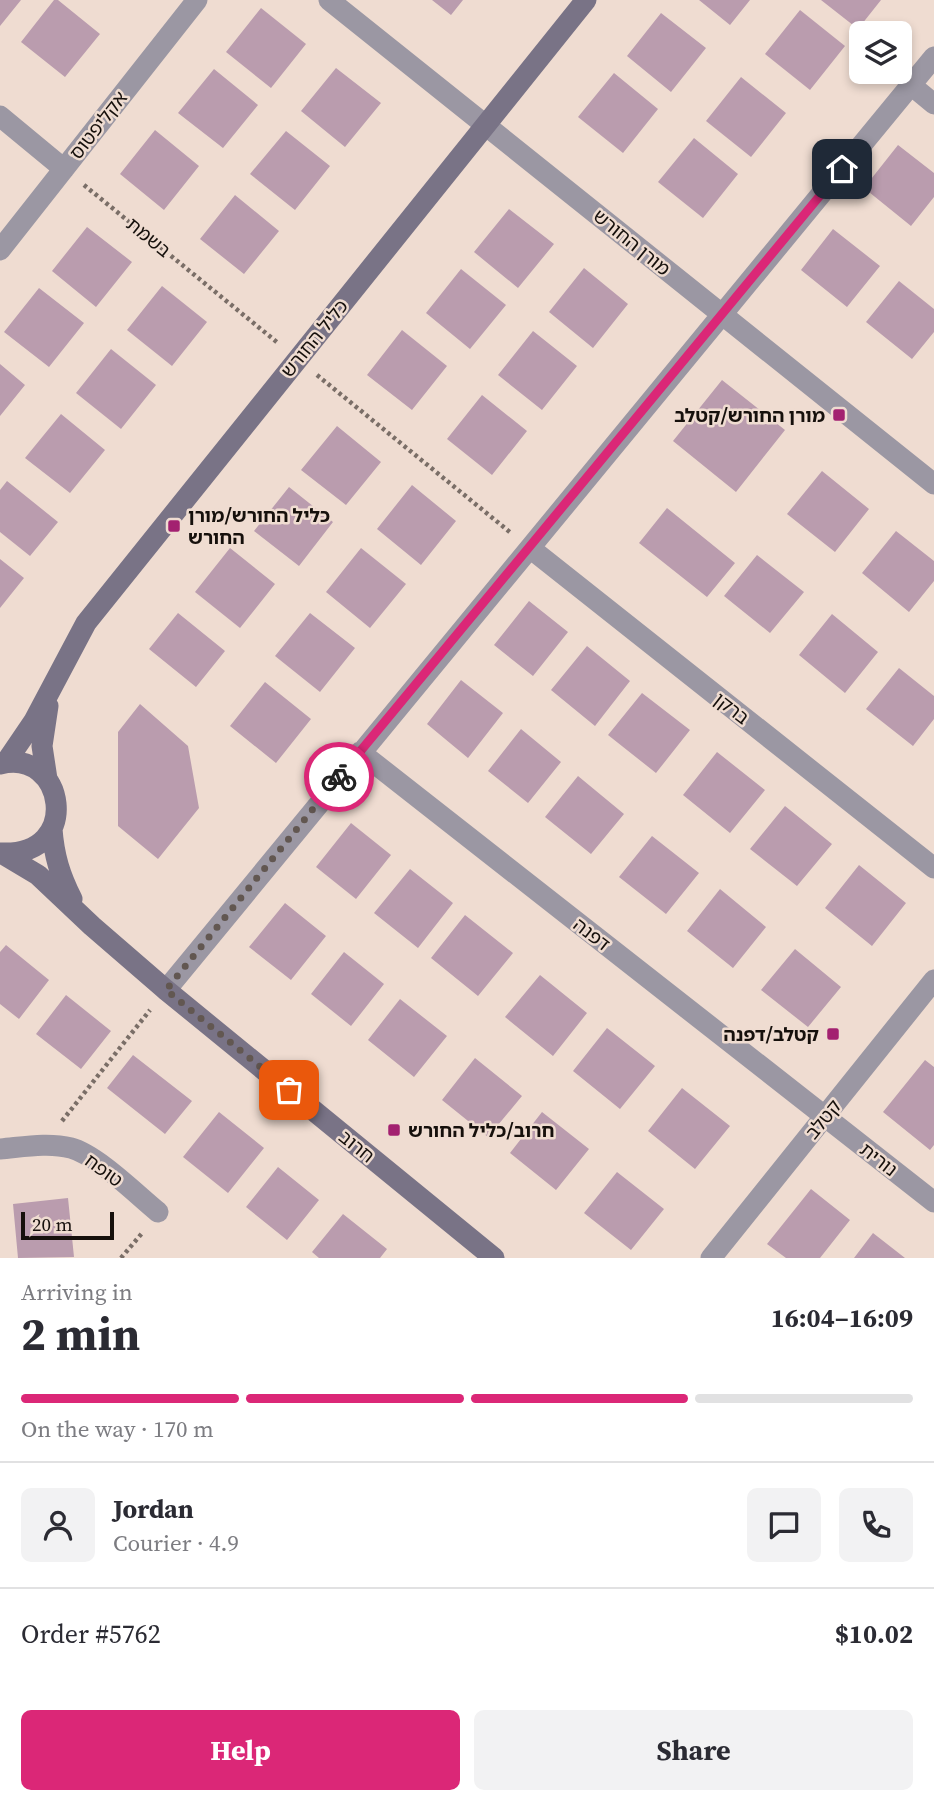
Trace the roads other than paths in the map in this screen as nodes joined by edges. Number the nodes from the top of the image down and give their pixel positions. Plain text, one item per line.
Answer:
1 (197, 0) edge
2 (329, 0) edge
3 (586, 0) edge
4 (934, 57) edge
5 (911, 85) junction
6 (934, 104) edge
7 (0, 116) edge
8 (485, 125) junction
9 (64, 169) junction
10 (0, 250) edge
11 (723, 315) junction
12 (934, 484) edge
13 (530, 548) junction
14 (53, 683) junction
15 (360, 752) junction
16 (3, 763) edge
17 (47, 779) junction
18 (52, 829) junction
19 (1, 853) edge
20 (934, 868) edge
21 (92, 926) junction
22 (934, 980) edge
23 (166, 990) junction
24 (825, 1116) junction
25 (0, 1149) edge
26 (934, 1202) edge
27 (158, 1212) road end
28 (494, 1258) edge
29 (711, 1258) edge

1 - 9 street, אקליפטוס
2 - 8 street, מורן החורש
3 - 8 street, כליל החורש
4 - 5 street
5 - 6 street
5 - 11 street
7 - 9 street
8 - 11 street, מורן החורש
8 - 14 street, כליל החורש
9 - 10 street, אקליפטוס
11 - 12 street, מורן החורש
11 - 13 street
13 - 15 street
13 - 20 street, ברקן
14 - 16 street, כליל החורש
14 - 17 street, כליל החורש
15 - 23 street
15 - 24 street, דפנה
16 - 17 street
17 - 18 street, כליל החורש
18 - 19 street
18 - 21 street, חרוב
19 - 21 street, חרוב
21 - 23 street, חרוב
22 - 24 street, קטלב
23 - 28 street, חרוב
24 - 26 street, נורית
24 - 29 street, קטלב
25 - 27 street, טופח

